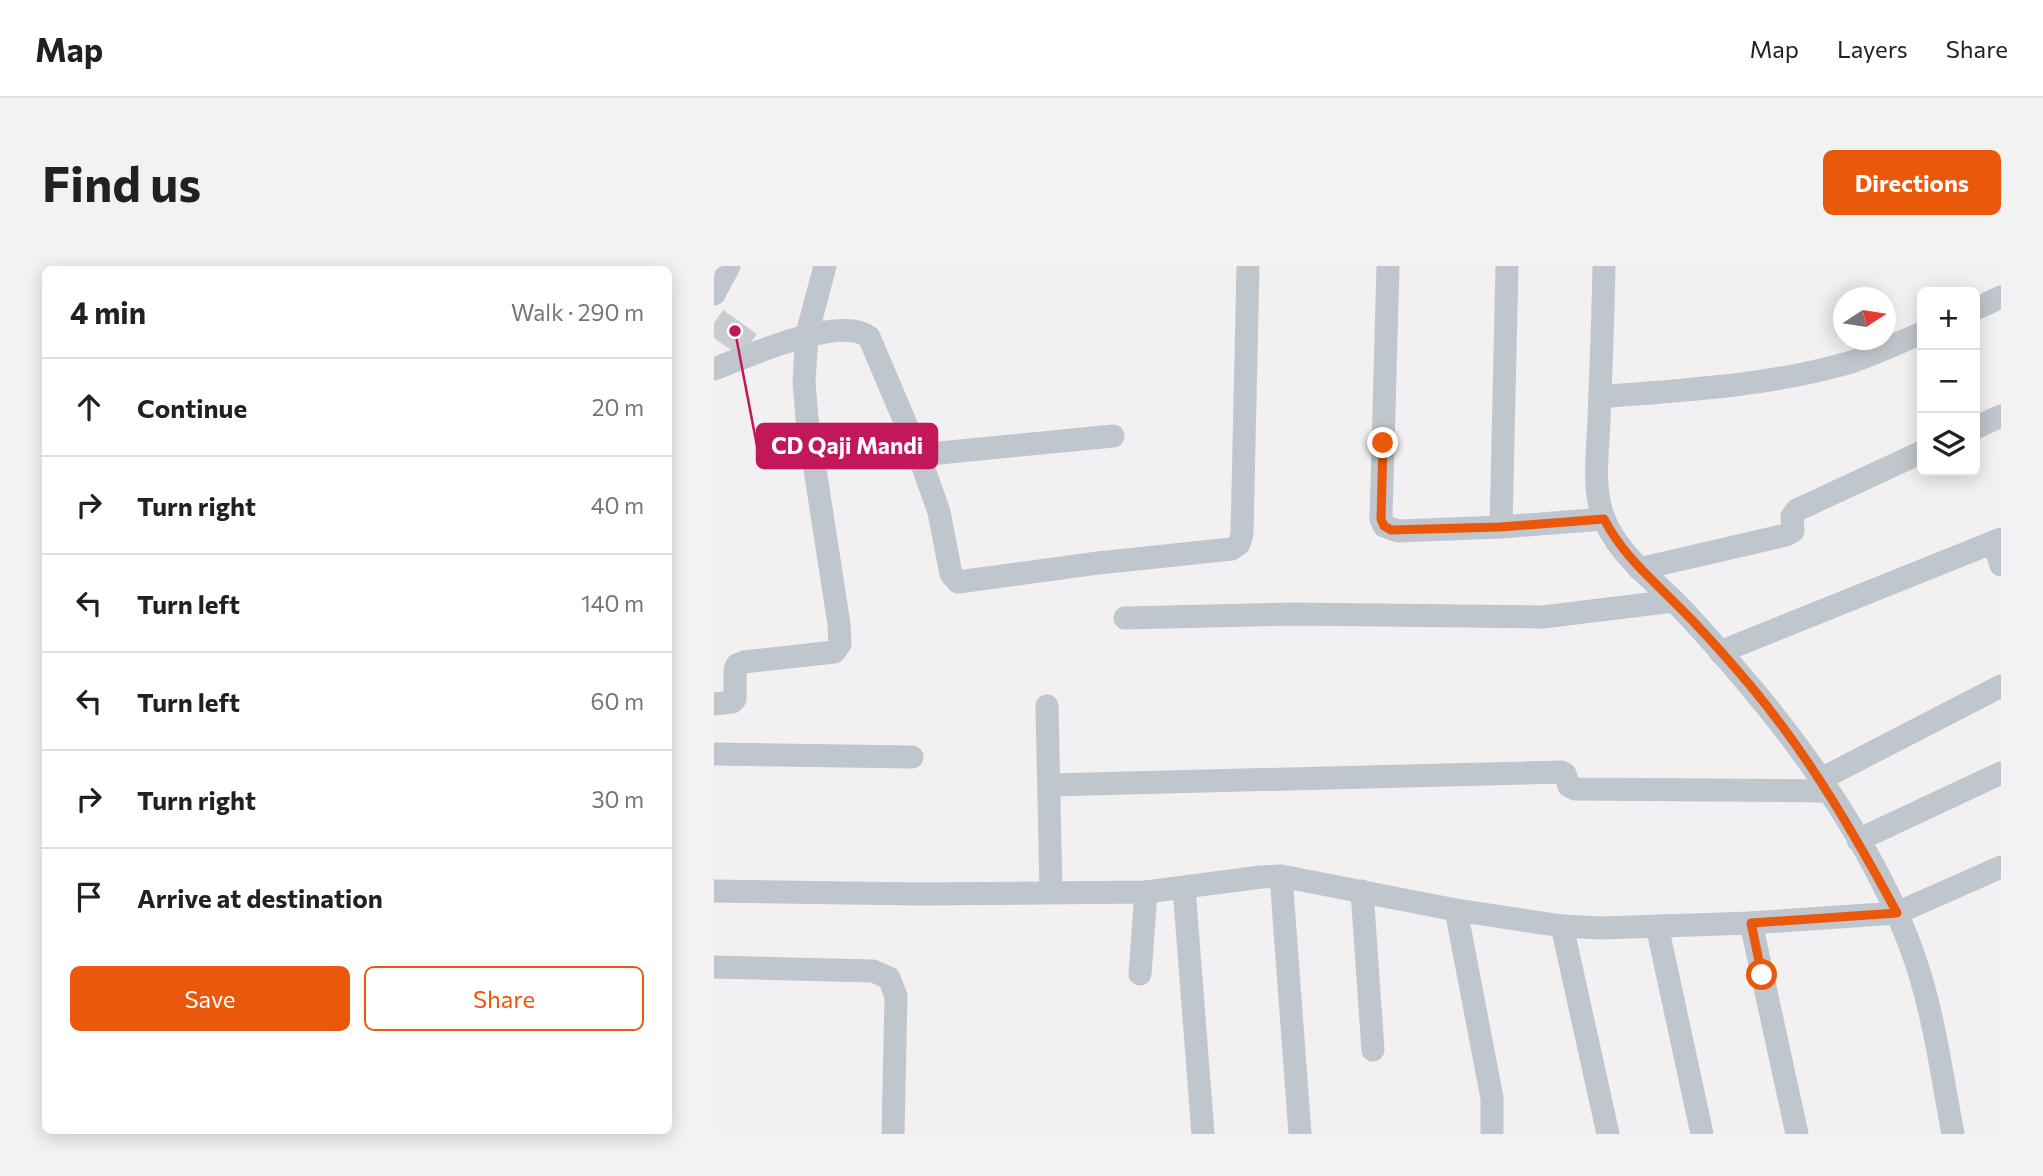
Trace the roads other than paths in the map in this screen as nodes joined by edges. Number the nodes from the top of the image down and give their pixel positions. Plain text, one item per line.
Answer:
1 (729, 266) edge
2 (825, 266) edge
3 (1248, 266) edge
4 (1388, 266) edge
5 (1507, 266) edge
6 (1604, 266) edge
7 (714, 294) edge
8 (2001, 297) edge
9 (1980, 307) edge
10 (807, 334) junction
11 (1917, 335) edge
12 (714, 369) edge
13 (1600, 397) junction
14 (2001, 416) edge
15 (1980, 426) edge
16 (1113, 436) dead end
17 (1917, 454) edge
18 (919, 455) junction
19 (1604, 519) junction
20 (1500, 527) junction
21 (1997, 541) edge
22 (2001, 565) edge
23 (1639, 569) junction
24 (1673, 601) junction
25 (1125, 618) dead end
26 (1720, 652) junction
27 (2001, 686) edge
28 (714, 704) edge
29 (1047, 706) dead end
30 (714, 754) edge
31 (912, 757) dead end
32 (2001, 773) edge
33 (1050, 785) junction
34 (1825, 785) junction
35 (1858, 841) junction
36 (2001, 867) edge
37 (1281, 876) junction
38 (1184, 888) junction
39 (714, 891) edge
40 (1362, 891) junction
41 (1051, 892) junction
42 (1146, 892) junction
43 (1456, 911) junction
44 (1897, 913) junction
45 (1751, 923) junction
46 (1562, 926) junction
47 (1657, 926) junction
48 (714, 967) edge
49 (1140, 974) dead end
50 (1373, 1050) dead end
51 (893, 1134) edge
52 (1203, 1134) edge
53 (1300, 1134) edge
54 (1492, 1134) edge
55 (1608, 1134) edge
56 (1702, 1134) edge
57 (1797, 1134) edge
58 (1953, 1134) edge

1 - 7 street
2 - 10 street
3 - 18 street
4 - 20 street
5 - 20 street
6 - 13 street
8 - 9 street
10 - 12 street
10 - 18 street
10 - 28 street
11 - 13 street
13 - 19 street
14 - 15 street
16 - 18 street
17 - 23 street
19 - 20 street
19 - 23 street
21 - 22 street
21 - 26 street
23 - 24 street
24 - 25 street
24 - 26 street
26 - 34 street
27 - 34 street
29 - 33 street
30 - 31 street
32 - 35 street
33 - 34 street
33 - 41 street
34 - 35 street
35 - 44 street
36 - 44 street
37 - 38 street
37 - 40 street
37 - 53 street
38 - 42 street
38 - 52 street
39 - 41 street
40 - 43 street
40 - 50 street
41 - 42 street
42 - 49 street
43 - 46 street
43 - 54 street
44 - 45 street
44 - 58 street
45 - 47 street
45 - 57 street
46 - 47 street
46 - 55 street
47 - 56 street
48 - 51 street

